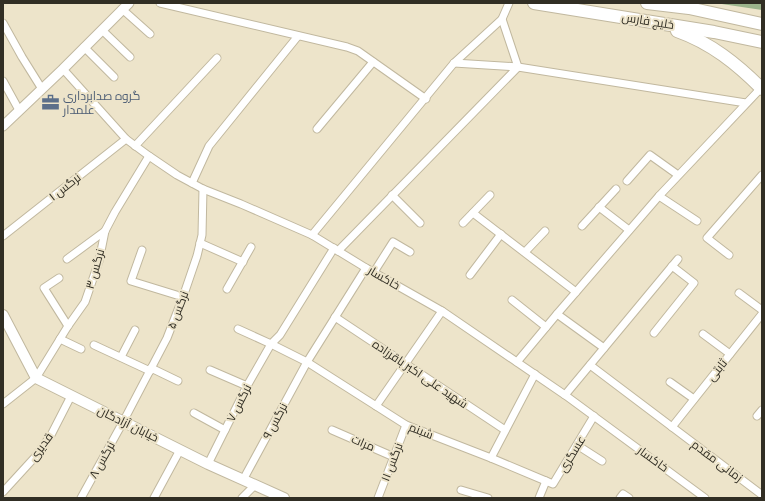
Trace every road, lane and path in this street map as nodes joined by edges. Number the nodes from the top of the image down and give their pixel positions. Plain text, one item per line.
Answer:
1 (160, 3) edge
2 (509, 3) edge
3 (534, 3) edge
4 (647, 3) edge
5 (689, 5) edge
6 (126, 6) edge
7 (762, 15) edge
8 (630, 18) junction
9 (502, 19) junction
10 (3, 23) edge
11 (762, 24) edge
12 (102, 30) junction
13 (150, 34) dead end
14 (298, 36) junction
15 (762, 42) edge
16 (84, 47) junction
17 (130, 56) dead end
18 (217, 58) dead end
19 (373, 62) junction
20 (454, 63) junction
21 (518, 67) junction
22 (63, 69) junction
23 (114, 77) dead end
24 (3, 81) edge
25 (762, 88) edge
26 (42, 89) junction
27 (426, 99) junction
28 (746, 103) junction
29 (19, 110) junction
30 (3, 126) edge
31 (316, 130) dead end
32 (126, 138) junction
33 (136, 146) junction
34 (149, 156) junction
35 (762, 174) edge
36 (678, 175) junction
37 (627, 181) dead end
38 (192, 183) junction
39 (203, 189) junction
40 (616, 189) dead end
41 (392, 195) junction
42 (490, 195) dead end
43 (659, 196) junction
44 (599, 207) junction
45 (473, 212) junction
46 (697, 221) dead end
47 (420, 223) dead end
48 (463, 223) dead end
49 (582, 226) dead end
50 (629, 230) junction
51 (105, 231) junction
52 (545, 232) dead end
53 (501, 234) junction
54 (312, 235) junction
55 (3, 236) edge
56 (200, 243) junction
57 (251, 247) dead end
58 (336, 249) junction
59 (142, 250) dead end
60 (410, 252) dead end
61 (525, 252) junction
62 (729, 255) dead end
63 (68, 259) dead end
64 (678, 259) dead end
65 (243, 262) junction
66 (672, 266) junction
67 (366, 268) junction
68 (374, 272) junction
69 (470, 275) dead end
70 (59, 278) dead end
71 (227, 289) dead end
72 (576, 292) junction
73 (739, 292) dead end
74 (183, 297) junction
75 (512, 300) dead end
76 (762, 310) edge
77 (442, 311) junction
78 (557, 314) junction
79 (762, 314) edge
80 (334, 317) junction
81 (4, 320) edge
82 (68, 326) junction
83 (546, 327) junction
84 (238, 329) dead end
85 (135, 330) dead end
86 (654, 333) dead end
87 (703, 334) dead end
88 (60, 339) junction
89 (271, 344) junction
90 (94, 345) dead end
91 (604, 348) junction
92 (81, 349) dead end
93 (730, 354) junction
94 (121, 357) junction
95 (307, 362) junction
96 (517, 362) junction
97 (405, 363) junction
98 (590, 365) junction
99 (150, 370) junction
100 (210, 370) dead end
101 (535, 374) junction
102 (36, 378) junction
103 (178, 381) dead end
104 (670, 382) dead end
105 (248, 386) junction
106 (565, 395) junction
107 (71, 396) junction
108 (694, 399) junction
109 (3, 404) edge
110 (376, 406) junction
111 (194, 413) dead end
112 (594, 416) junction
113 (124, 422) junction
114 (406, 425) junction
115 (672, 427) junction
116 (225, 430) junction
117 (332, 430) dead end
118 (505, 430) junction
119 (577, 445) junction
120 (180, 450) junction
121 (394, 457) junction
122 (491, 458) junction
123 (602, 460) dead end
124 (208, 464) junction
125 (243, 480) junction
126 (546, 481) junction
127 (255, 485) junction
128 (461, 490) dead end
129 (3, 492) edge
130 (762, 495) edge
131 (81, 498) edge
132 (154, 498) edge
133 (242, 498) edge
134 (284, 498) edge
135 (378, 498) edge
136 (488, 498) edge
137 (539, 498) edge
138 (620, 498) edge
139 (629, 498) edge
140 (705, 498) edge

1 - 14 street
2 - 9 street
3 - 8 highway, خلیج فارس
4 - 5 highway, خلیج فارس
5 - 7 highway
5 - 11 highway, خلیج فارس
6 - 12 street
6 - 13 street
8 - 15 highway, خلیج فارس
8 - 25 highway
9 - 20 street
9 - 21 street
10 - 26 street
12 - 16 street
12 - 17 street
14 - 19 street
14 - 38 street
16 - 22 street
16 - 23 street
18 - 33 street
19 - 27 street
19 - 31 street
20 - 21 street
20 - 27 street
21 - 28 street
21 - 41 street, نرگس ۷
22 - 26 street
22 - 32 street, خاکسار
24 - 29 street
25 - 28 street
26 - 29 street
27 - 54 street
28 - 36 street
29 - 30 street
32 - 33 street, خاکسار
32 - 55 street, نرگس ۱
33 - 34 street, خاکسار
34 - 38 street, خاکسار
34 - 51 street, نرگس ۳
35 - 62 street
36 - 37 street
36 - 43 street
38 - 39 street, خاکسار
39 - 54 street, خاکسار
39 - 56 street, نرگس ۵
40 - 44 street
41 - 47 street
41 - 58 street, نرگس ۷
42 - 45 street
43 - 46 street
43 - 50 street
44 - 49 street
44 - 50 street
45 - 48 street
45 - 53 street
50 - 72 street
51 - 63 street
51 - 82 street, نرگس ۳
52 - 61 street
53 - 61 street
53 - 69 street
54 - 58 street, خاکسار
56 - 65 street
56 - 74 street, نرگس ۵
57 - 65 street
58 - 67 street, خاکسار
58 - 89 street, نرگس ۷
59 - 74 street
60 - 68 street
61 - 72 street
64 - 66 street
65 - 71 street
66 - 86 street
66 - 91 street
67 - 68 street, خاکسار
67 - 80 street, نرگس ۹
68 - 77 street, خاکسار
70 - 82 street
72 - 78 street
73 - 76 street
74 - 99 street, نرگس ۵
75 - 83 street
77 - 96 street, خاکسار
77 - 97 street
78 - 83 street
78 - 91 street
79 - 93 street, ثابتی
80 - 95 street, نرگس ۹
80 - 97 street, شهید علی اکبر باقرزاده
81 - 102 main road
82 - 88 street, نرگس ۳
83 - 96 street
84 - 89 street, شبنم
85 - 94 street
87 - 93 street
88 - 92 street
88 - 102 street, نرگس ۳
89 - 95 street, شبنم
89 - 105 street, نرگس ۷
90 - 94 street
91 - 98 street
93 - 108 street, ثابتی
94 - 99 street
95 - 110 street, شبنم
95 - 125 street, نرگس ۹
96 - 101 street, خاکسار
97 - 110 street
97 - 118 street, شهید علی اکبر باقرزاده
98 - 106 street
98 - 115 street, زمانی مقدم
99 - 103 street
99 - 113 street, نرگس ۵
100 - 105 street
101 - 106 street, خاکسار
101 - 118 street
102 - 107 main road, خیابان آزادگان
102 - 109 street
104 - 108 street
105 - 116 street, نرگس ۷
106 - 112 street, خاکسار
107 - 113 main road, خیابان آزادگان
107 - 129 street, قدیری
108 - 115 street, ثابتی
110 - 114 street, شبنم
111 - 116 street
112 - 119 street, عسگری
112 - 140 street, خاکسار
113 - 120 main road, خیابان آزادگان
113 - 131 street, نرگس ۸
114 - 121 street, نرگس ۱۱
114 - 122 street, شبنم
115 - 130 street, زمانی مقدم
116 - 124 street, نرگس ۷
117 - 121 street, مرات
118 - 122 street
119 - 123 street
119 - 126 street, عسگری
120 - 124 main road, خیابان آزادگان
120 - 132 street
121 - 135 street, نرگس ۱۱
122 - 126 street, شبنم
124 - 125 main road, خیابان آزادگان
125 - 127 main road, خیابان آزادگان
126 - 137 street
127 - 133 street
127 - 134 main road, خیابان آزادگان
128 - 136 street
138 - 139 street

